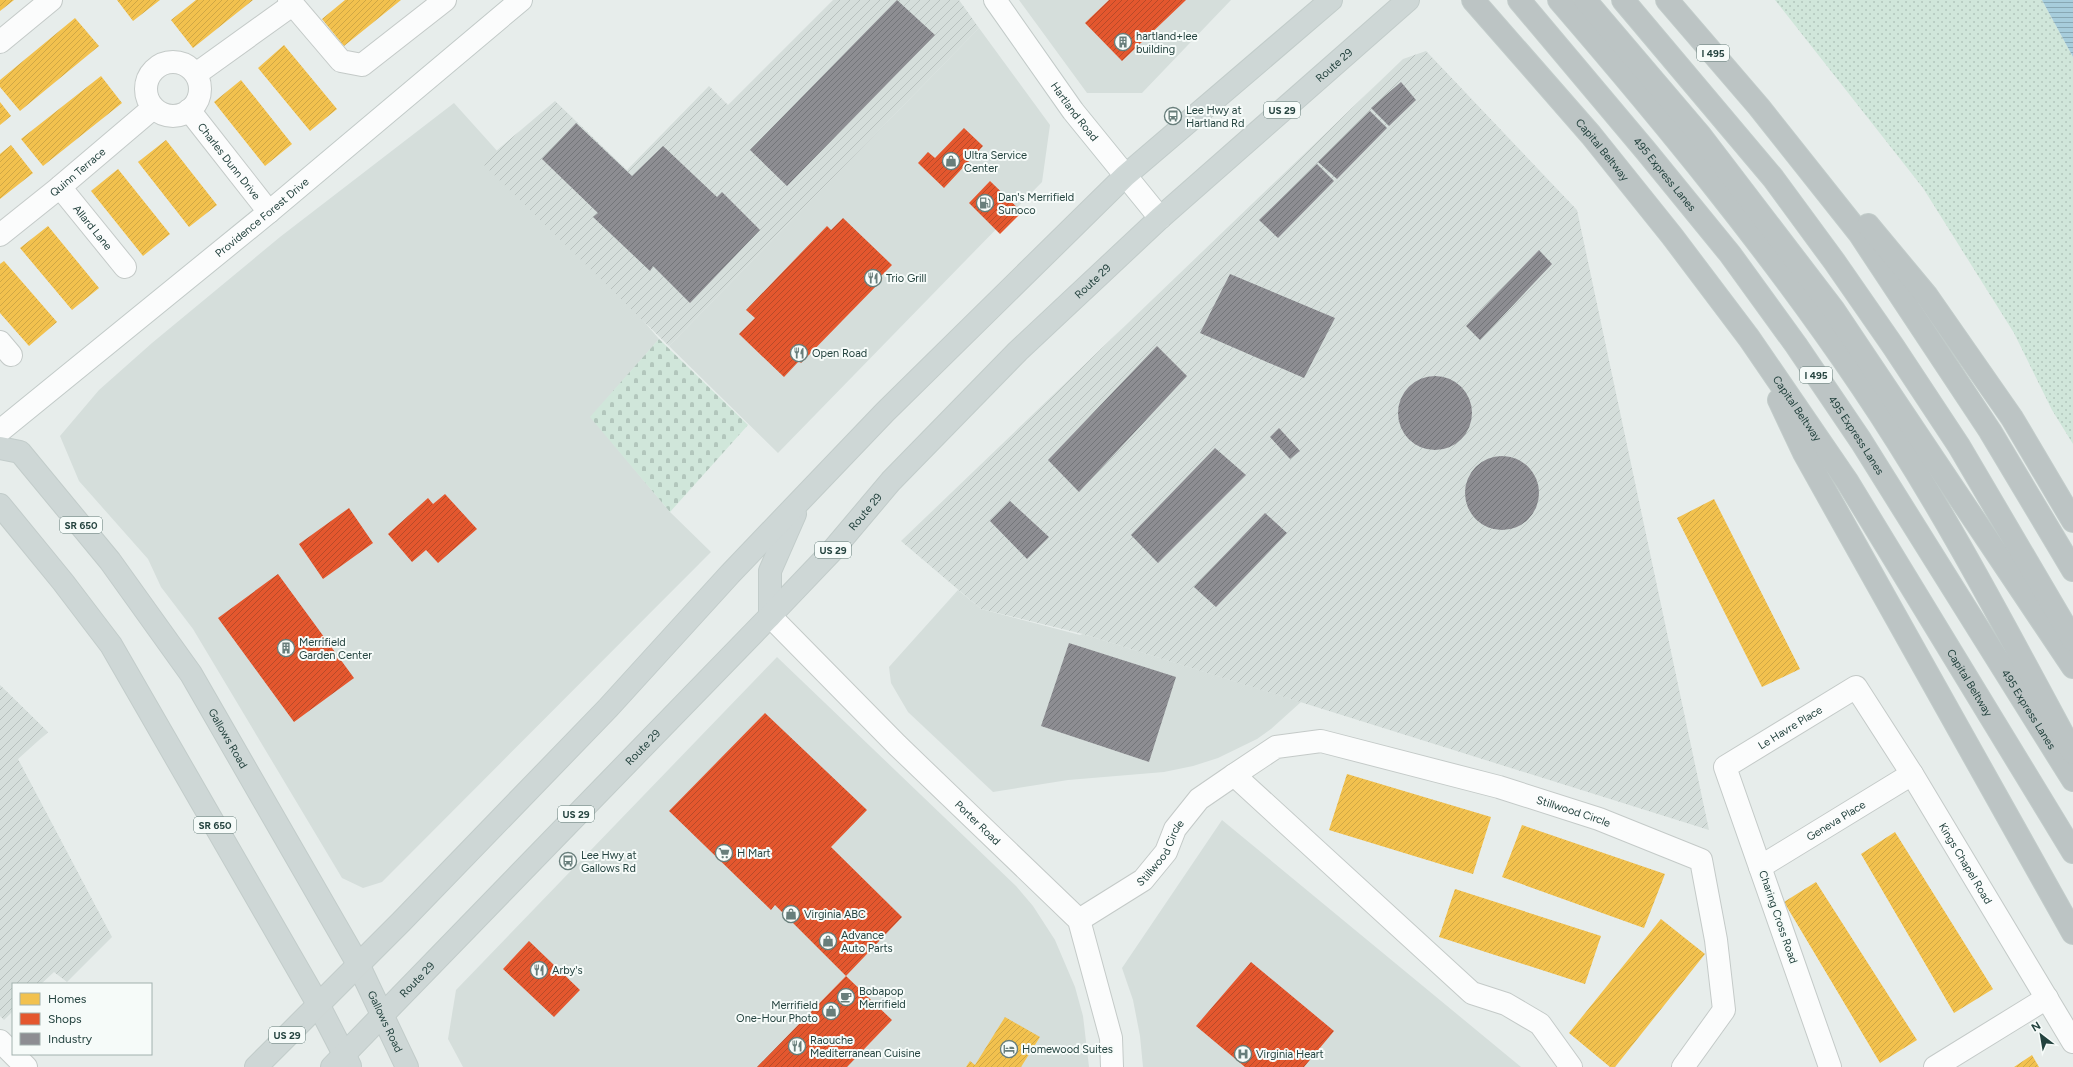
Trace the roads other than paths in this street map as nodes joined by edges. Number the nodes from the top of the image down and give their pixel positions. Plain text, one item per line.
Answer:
1 (51, 0) edge
2 (445, 0) edge
3 (521, 0) edge
4 (995, 0) edge
5 (1331, 0) edge
6 (1473, 0) edge
7 (1518, 0) edge
8 (1560, 0) edge
9 (1585, 0) edge
10 (1623, 0) edge
11 (1667, 0) edge
12 (290, 2) edge
13 (1406, 2) edge
14 (0, 42) edge
15 (196, 74) junction
16 (1759, 107) junction
17 (154, 108) junction
18 (190, 110) junction
19 (1125, 176) junction
20 (60, 187) junction
21 (268, 212) junction
22 (1160, 218) junction
23 (0, 235) edge
24 (125, 267) dead end
25 (1749, 338) junction
26 (0, 431) edge
27 (0, 448) edge
28 (801, 500) junction
29 (0, 505) edge
30 (2073, 521) edge
31 (2073, 570) edge
32 (770, 616) junction
33 (2073, 640) edge
34 (2073, 667) edge
35 (1856, 687) joint
36 (2073, 753) edge
37 (1725, 767) joint
38 (1912, 774) junction
39 (1234, 775) junction
40 (2073, 780) edge
41 (2073, 852) edge
42 (1760, 868) junction
43 (1079, 920) junction
44 (2073, 933) edge
45 (358, 964) junction
46 (2047, 998) junction
47 (318, 1004) junction
48 (383, 1014) junction
49 (0, 1041) edge
50 (2073, 1042) edge
51 (12, 1053) edge
52 (14, 1055) edge
53 (342, 1063) edge
54 (26, 1067) edge
55 (256, 1067) edge
56 (407, 1067) edge
57 (1112, 1067) edge
58 (1571, 1067) edge
59 (1683, 1067) edge
60 (1830, 1067) edge
61 (1935, 1067) edge

1 - 14 street
2 - 12 street
3 - 21 street, Providence Forest Drive
4 - 19 street, Hartland Road
5 - 19 main road, US 29
6 - 25 highway, Capital Beltway / I 495
7 - 40 highway, 495 Express Lanes / I 495
8 - 36 highway
9 - 34 highway
10 - 33 highway, I 495
11 - 16 highway, I 495
12 - 15 street
13 - 22 main road, Route 29 / US 29
15 - 17 street
15 - 18 street
16 - 30 highway
16 - 31 highway, I 495
17 - 18 street
17 - 20 street, Quinn Terrace
18 - 21 street, Charles Dunn Drive
19 - 22 street, Hartland Road
19 - 28 main road, US 29
20 - 23 street, Quinn Terrace
20 - 24 street, Allard Lane
21 - 26 street, Providence Forest Drive
22 - 32 main road, Route 29 / US 29
25 - 41 highway, Capital Beltway / I 495
25 - 44 highway
27 - 45 main road, Gallows Road / SR 650
28 - 32 main road
28 - 45 main road, US 29
29 - 47 main road, SR 650
32 - 43 street, Porter Road
32 - 48 main road, Route 29 / US 29
35 - 37 street, Le Havre Place
35 - 38 street, Kings Chapel Road
37 - 42 street, Charing Cross Road
38 - 42 street, Geneva Place
38 - 46 street, Kings Chapel Road
39 - 43 street, Stillwood Circle
39 - 58 street
39 - 59 street, Stillwood Circle
42 - 60 street, Charing Cross Road
43 - 57 street
45 - 47 main road, US 29
45 - 48 main road, Gallows Road / SR 650
46 - 50 street, Kings Chapel Road
46 - 61 street
47 - 53 main road, SR 650
47 - 55 main road, US 29
48 - 53 main road, Route 29 / US 29
48 - 56 main road, Gallows Road / SR 650
49 - 51 street
52 - 54 street

